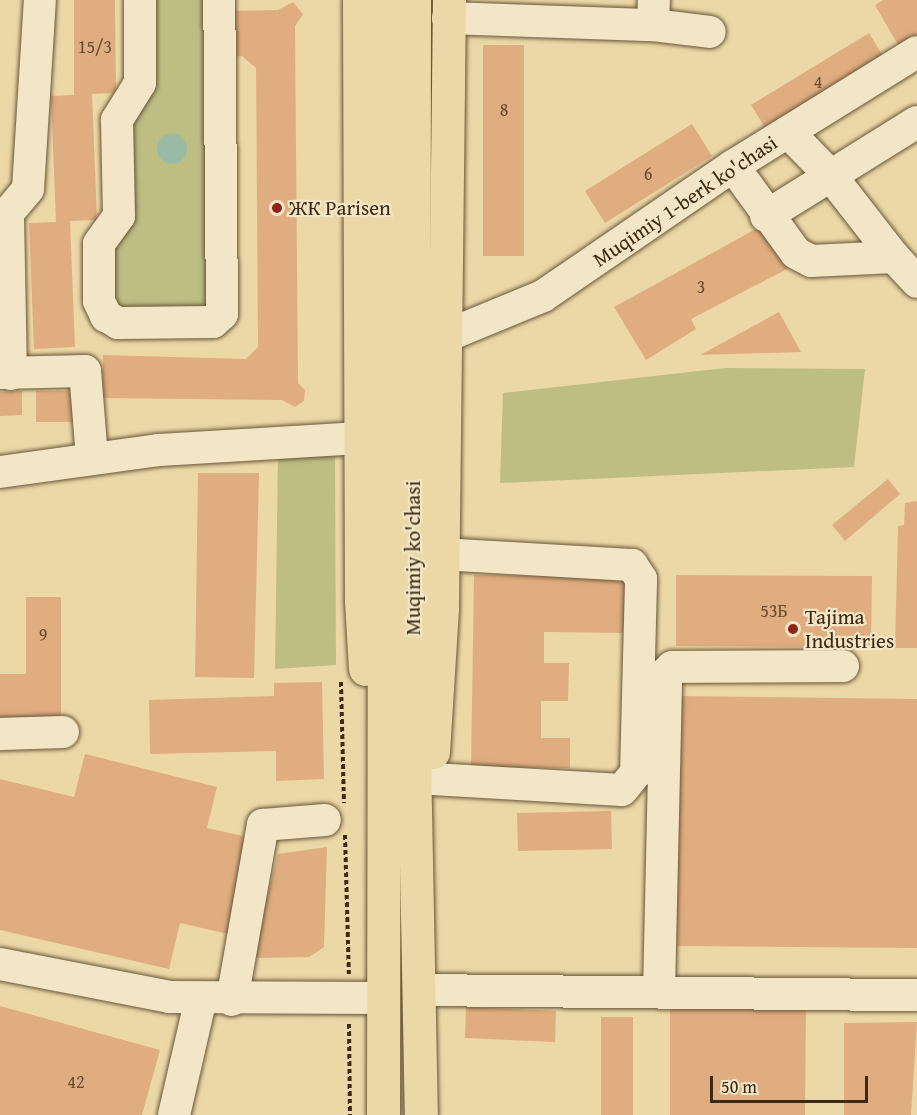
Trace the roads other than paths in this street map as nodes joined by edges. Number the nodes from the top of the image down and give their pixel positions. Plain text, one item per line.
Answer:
1 (40, 0) edge
2 (140, 0) edge
3 (219, 0) edge
4 (359, 0) edge
5 (385, 0) edge
6 (414, 0) edge
7 (449, 9) edge
8 (653, 13) edge
9 (710, 32) dead end
10 (917, 52) edge
11 (917, 122) edge
12 (788, 132) junction
13 (733, 166) junction
14 (831, 176) junction
15 (766, 216) junction
16 (894, 257) junction
17 (917, 282) edge
18 (446, 336) junction
19 (6, 373) edge
20 (361, 438) junction
21 (92, 458) junction
22 (0, 472) edge
23 (443, 554) junction
24 (843, 666) dead end
25 (63, 732) dead end
26 (0, 734) edge
27 (432, 779) junction
28 (325, 820) dead end
29 (0, 964) edge
30 (419, 990) junction
31 (659, 992) junction
32 (917, 994) edge
33 (201, 998) junction
34 (382, 998) junction
35 (232, 1000) junction
36 (174, 1115) edge
37 (383, 1115) edge
38 (421, 1115) edge

1 - 19 lane
2 - 3 lane
4 - 20 main road
5 - 34 main road, Muqimiy ko'chasi
6 - 30 main road, Muqimiy ko'chasi
7 - 8 lane
7 - 18 main road
8 - 9 lane
10 - 12 lane, Muqimiy 1-berk ko'chasi
11 - 14 lane
12 - 13 lane, Muqimiy 1-berk ko'chasi
12 - 14 lane
13 - 15 lane
13 - 18 lane, Muqimiy 1-berk ko'chasi
14 - 15 lane
14 - 16 lane
15 - 16 lane
16 - 17 lane
18 - 23 main road
19 - 21 lane
20 - 21 lane
20 - 34 main road
21 - 22 lane
23 - 27 main road
23 - 27 lane
24 - 31 lane
25 - 26 lane
27 - 30 main road
28 - 35 lane
29 - 33 lane
30 - 31 lane
30 - 38 main road, Muqimiy ko'chasi
31 - 32 lane
33 - 35 lane
33 - 36 lane
34 - 35 lane
34 - 37 main road, Muqimiy ko'chasi

